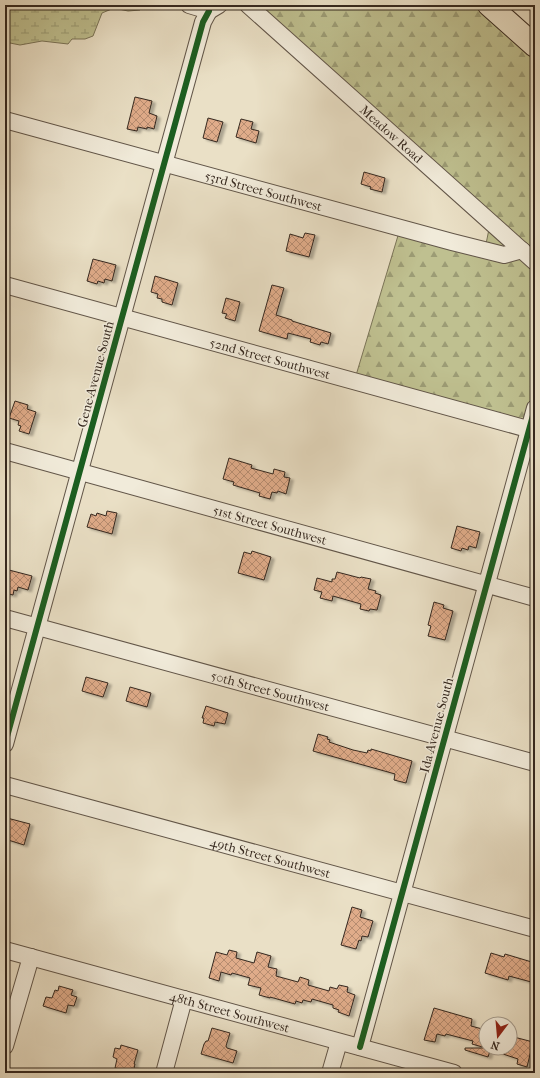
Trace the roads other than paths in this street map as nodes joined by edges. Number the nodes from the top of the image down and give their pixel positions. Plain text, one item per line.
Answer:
1 (189, 5) edge
2 (248, 5) edge
3 (489, 5) edge
4 (214, 8) edge
5 (535, 46) edge
6 (5, 120) edge
7 (164, 164) junction
8 (522, 250) junction
9 (535, 262) edge
10 (5, 285) edge
11 (122, 317) junction
12 (535, 408) edge
13 (532, 431) edge
14 (5, 452) edge
15 (80, 472) junction
16 (486, 584) junction
17 (535, 598) edge
18 (5, 618) edge
19 (37, 627) junction
20 (444, 738) junction
21 (5, 744) edge
22 (535, 762) edge
23 (5, 785) edge
24 (402, 893) junction
25 (535, 929) edge
26 (5, 950) edge
27 (30, 957) junction
28 (184, 999) junction
29 (339, 1042) junction
30 (5, 1046) edge
31 (360, 1047) junction
32 (164, 1073) edge
33 (330, 1073) edge
34 (454, 1073) edge

1 - 4 street
2 - 8 street, Meadow Road
3 - 5 highway
4 - 7 street, Gene Avenue South
6 - 7 street, 53rd Street Southwest
7 - 8 street, 53rd Street Southwest
7 - 11 street, Gene Avenue South
8 - 9 street, Meadow Road
10 - 11 street, 52nd Street Southwest
11 - 13 street, 52nd Street Southwest
11 - 15 street, Gene Avenue South
12 - 13 street, Ida Avenue South
13 - 16 street, Ida Avenue South
14 - 15 street, 51st Street Southwest
15 - 16 street, 51st Street Southwest
15 - 19 street, Gene Avenue South
16 - 17 street, 51st Street Southwest
16 - 20 street, Ida Avenue South
18 - 19 street, 50th Street Southwest
19 - 20 street, 50th Street Southwest
19 - 21 street, Gene Avenue South
20 - 22 street, 50th Street Southwest
20 - 24 street, Ida Avenue South
23 - 24 street, 49th Street Southwest
24 - 25 street, 49th Street Southwest
24 - 31 street, Ida Avenue South
26 - 27 street, 48th Street Southwest
27 - 28 street, 48th Street Southwest
27 - 30 street
28 - 29 street, 48th Street Southwest
28 - 32 street
29 - 31 street, 48th Street Southwest
29 - 33 street
31 - 34 street, 48th Street Southwest

